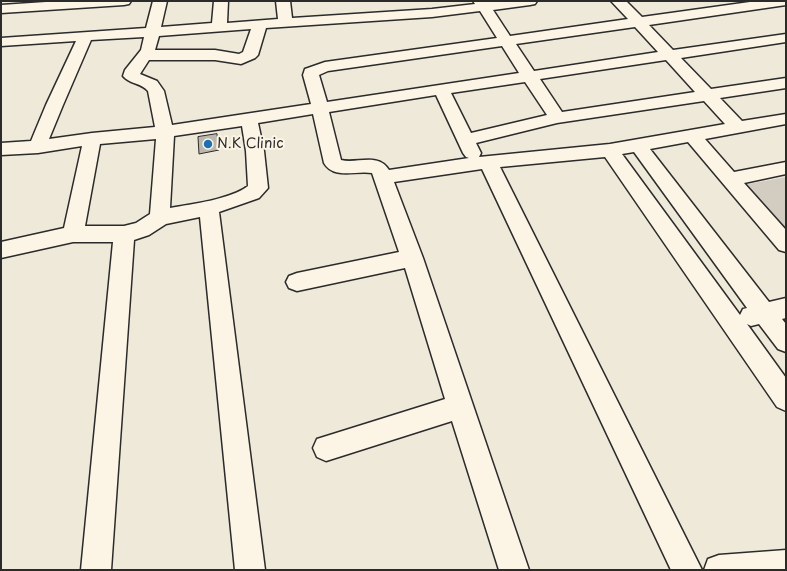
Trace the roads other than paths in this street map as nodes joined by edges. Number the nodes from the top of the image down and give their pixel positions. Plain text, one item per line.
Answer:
1 (9, 1) edge
2 (124, 1) edge
3 (160, 1) edge
4 (221, 1) edge
5 (283, 1) edge
6 (406, 1) edge
7 (530, 1) edge
8 (618, 1) edge
9 (766, 2) edge
10 (482, 4) edge
11 (783, 7) edge
12 (411, 14) junction
13 (638, 22) junction
14 (285, 23) junction
15 (260, 25) junction
16 (219, 28) junction
17 (152, 32) junction
18 (85, 36) junction
19 (786, 38) edge
20 (506, 40) junction
21 (3, 45) edge
22 (145, 55) junction
23 (670, 55) junction
24 (529, 76) junction
25 (786, 83) edge
26 (442, 89) junction
27 (708, 95) junction
28 (320, 108) junction
29 (557, 118) junction
30 (249, 119) junction
31 (786, 120) edge
32 (739, 128) junction
33 (165, 132) junction
34 (693, 136) junction
35 (92, 139) junction
36 (466, 140) junction
37 (38, 146) junction
38 (638, 146) junction
39 (3, 148) edge
40 (610, 150) junction
41 (483, 163) junction
42 (1, 166) edge
43 (786, 168) edge
44 (383, 177) junction
45 (730, 179) junction
46 (210, 208) junction
47 (160, 218) junction
48 (73, 234) junction
49 (124, 234) junction
50 (786, 244) edge
51 (2, 254) edge
52 (412, 258) junction
53 (297, 282) dead end
54 (786, 308) edge
55 (764, 313) junction
56 (730, 320) junction
57 (786, 342) edge
58 (786, 399) edge
59 (461, 406) junction
60 (326, 448) dead end
61 (786, 565) edge
62 (96, 570) edge
63 (250, 570) edge
64 (514, 570) edge
65 (687, 570) edge
66 (719, 570) edge

1 - 2 street
3 - 17 street
4 - 16 street
5 - 14 street
6 - 12 street
7 - 10 street
8 - 13 street
9 - 11 street
9 - 13 street
10 - 12 street
10 - 20 street
12 - 14 street
13 - 20 street
13 - 23 street
14 - 15 street
15 - 16 street
15 - 22 street
16 - 17 street
17 - 18 street
17 - 22 street
18 - 21 street
18 - 37 street
19 - 23 street
20 - 24 street
20 - 28 street
22 - 33 street
23 - 24 street
23 - 27 street
24 - 26 street
24 - 29 street
25 - 27 street
26 - 28 street
26 - 36 street
27 - 29 street
27 - 32 street
28 - 30 street
28 - 44 street
29 - 36 street
30 - 33 street
30 - 46 street
31 - 32 street
32 - 34 street
33 - 35 street
33 - 47 street
34 - 38 street
34 - 45 street
35 - 37 street
35 - 48 street
36 - 41 street
37 - 39 street
38 - 40 street
38 - 55 street
39 - 42 street
40 - 41 street
40 - 56 street
41 - 44 street
41 - 65 street
43 - 45 street
44 - 52 street
45 - 50 street
46 - 47 street
46 - 63 street
47 - 49 street
48 - 49 street
48 - 51 street
49 - 62 street
52 - 53 street
52 - 59 street
54 - 55 street
55 - 56 street
55 - 57 street
56 - 58 street
59 - 60 street
59 - 64 street
61 - 66 street

